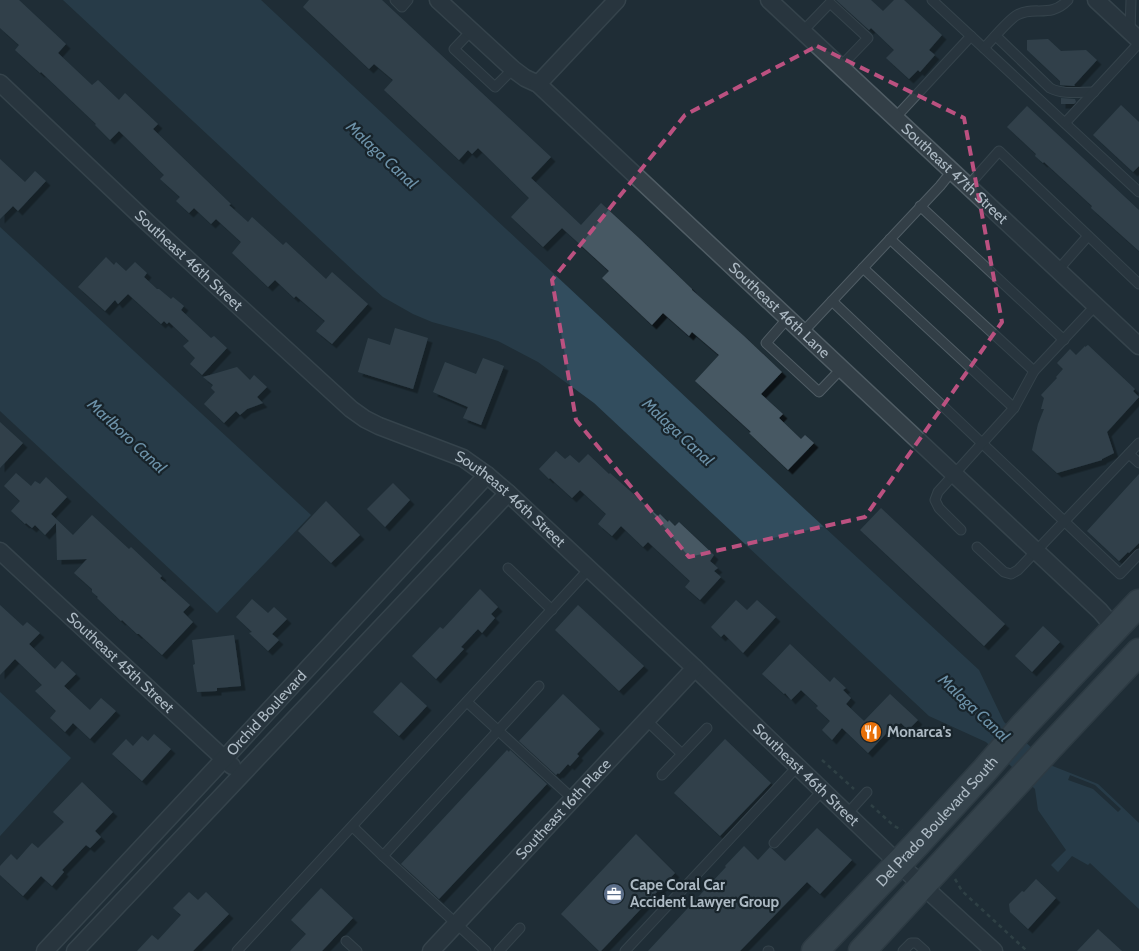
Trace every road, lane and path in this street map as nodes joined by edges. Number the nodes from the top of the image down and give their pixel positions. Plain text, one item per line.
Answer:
1 (395, 0) edge
2 (408, 0) edge
3 (438, 0) edge
4 (617, 0) edge
5 (769, 0) edge
6 (932, 0) edge
7 (1068, 0) edge
8 (1096, 0) edge
9 (1131, 0) edge
10 (471, 31) junction
11 (803, 31) junction
12 (970, 36) junction
13 (996, 36) junction
14 (1136, 38) edge
15 (984, 48) junction
16 (840, 67) junction
17 (513, 69) junction
18 (0, 84) edge
19 (538, 84) junction
20 (1094, 92) junction
21 (895, 118) junction
22 (1065, 123) junction
23 (952, 171) junction
24 (968, 186) junction
25 (1139, 192) edge
26 (920, 206) junction
27 (1088, 236) junction
28 (890, 239) junction
29 (863, 268) junction
30 (1058, 270) junction
31 (1139, 284) edge
32 (832, 301) junction
33 (1096, 305) junction
34 (787, 319) junction
35 (802, 333) junction
36 (1064, 340) junction
37 (1139, 346) edge
38 (841, 369) junction
39 (1034, 371) junction
40 (1014, 408) junction
41 (983, 442) junction
42 (1139, 443) edge
43 (1129, 454) junction
44 (1139, 463) edge
45 (487, 475) junction
46 (954, 475) junction
47 (508, 492) junction
48 (1064, 521) junction
49 (961, 530) dead end
50 (977, 547) dead end
51 (0, 551) edge
52 (1036, 551) junction
53 (1139, 554) edge
54 (508, 568) dead end
55 (589, 569) junction
56 (1139, 602) edge
57 (552, 610) junction
58 (1113, 631) junction
59 (1139, 652) edge
60 (695, 668) junction
61 (539, 686) dead end
62 (467, 702) junction
63 (646, 720) junction
64 (707, 728) dead end
65 (499, 731) junction
66 (1043, 752) junction
67 (682, 754) junction
68 (224, 759) junction
69 (797, 767) junction
70 (240, 775) junction
71 (662, 775) dead end
72 (822, 791) junction
73 (867, 792) dead end
74 (573, 798) junction
75 (846, 814) junction
76 (353, 827) junction
77 (774, 843) dead end
78 (383, 856) junction
79 (899, 864) junction
80 (922, 886) junction
81 (457, 924) junction
82 (520, 928) dead end
83 (346, 941) dead end
84 (45, 951) edge
85 (75, 951) edge
86 (237, 951) edge
87 (357, 951) edge
88 (431, 951) edge
89 (486, 951) edge
90 (499, 951) edge
91 (625, 951) edge
92 (815, 951) edge
93 (862, 951) edge
94 (903, 951) edge
95 (926, 951) edge
96 (994, 951) edge

1 - 2 lane
3 - 10 street, Southeast 46th Lane
4 - 19 street
5 - 11 street, Southeast 47th Street
6 - 12 lane
7 - 13 lane
8 - 14 street
9 - 14 lane
10 - 17 street, Southeast 46th Lane
10 - 17 lane
11 - 16 street, Southeast 47th Street
11 - 16 lane
12 - 15 lane
12 - 21 lane
13 - 15 lane
13 - 20 lane
14 - 20 lane
15 - 22 lane
16 - 21 street, Southeast 47th Street
17 - 19 street, Southeast 46th Lane
18 - 45 street, Southeast 46th Street
19 - 34 street, Southeast 46th Lane
20 - 22 lane
21 - 23 street, Southeast 47th Street
22 - 25 lane
23 - 24 street, Southeast 47th Street
23 - 26 lane
24 - 27 lane
24 - 30 street, Southeast 47th Street
26 - 28 lane
26 - 36 lane
27 - 30 lane
27 - 31 lane
28 - 29 lane
28 - 39 lane
29 - 32 lane
29 - 40 lane
30 - 33 street, Southeast 47th Street
32 - 35 lane
32 - 41 lane
33 - 36 lane
33 - 37 street, Southeast 47th Street
34 - 35 street, Southeast 46th Lane
34 - 38 lane
35 - 38 street, Southeast 46th Lane
36 - 39 lane
38 - 46 street, Southeast 46th Lane
39 - 40 lane
40 - 41 lane
41 - 46 lane
41 - 48 lane
42 - 43 lane
43 - 44 lane
43 - 48 lane
45 - 47 street, Southeast 46th Street
45 - 68 street, Orchid Boulevard
46 - 49 lane
46 - 52 street, Southeast 46th Lane
47 - 55 street, Southeast 46th Street
47 - 70 street, Orchid Boulevard
48 - 52 lane
48 - 53 lane
50 - 52 lane
51 - 68 street, Southeast 45th Street
52 - 58 street, Southeast 46th Lane
54 - 57 lane
55 - 57 lane
55 - 60 street, Southeast 46th Street
56 - 58 main road, Del Prado Boulevard South
57 - 62 lane
58 - 66 main road
58 - 79 main road, Del Prado Boulevard South
59 - 66 main road
60 - 63 street, Southeast 16th Place
60 - 69 street, Southeast 46th Street
61 - 65 lane
62 - 65 lane
62 - 76 lane
63 - 67 lane
63 - 74 street, Southeast 16th Place
64 - 67 lane
65 - 74 lane
65 - 78 lane
66 - 80 main road
67 - 71 lane
68 - 70 street, Southeast 45th Street
68 - 84 street, Orchid Boulevard
69 - 72 street, Southeast 46th Street
69 - 91 lane
70 - 85 street, Orchid Boulevard
72 - 75 street, Southeast 46th Street
72 - 77 lane
73 - 75 lane
74 - 81 street, Southeast 16th Place
75 - 79 street, Southeast 46th Street
76 - 78 lane
76 - 86 lane
78 - 81 lane
79 - 80 street, Southeast 46th Street
79 - 92 main road, Del Prado Boulevard South
80 - 93 main road
80 - 96 street, Southeast 46th Street
81 - 88 street, Southeast 16th Place
81 - 89 lane
82 - 90 lane
83 - 87 lane
94 - 95 lane

